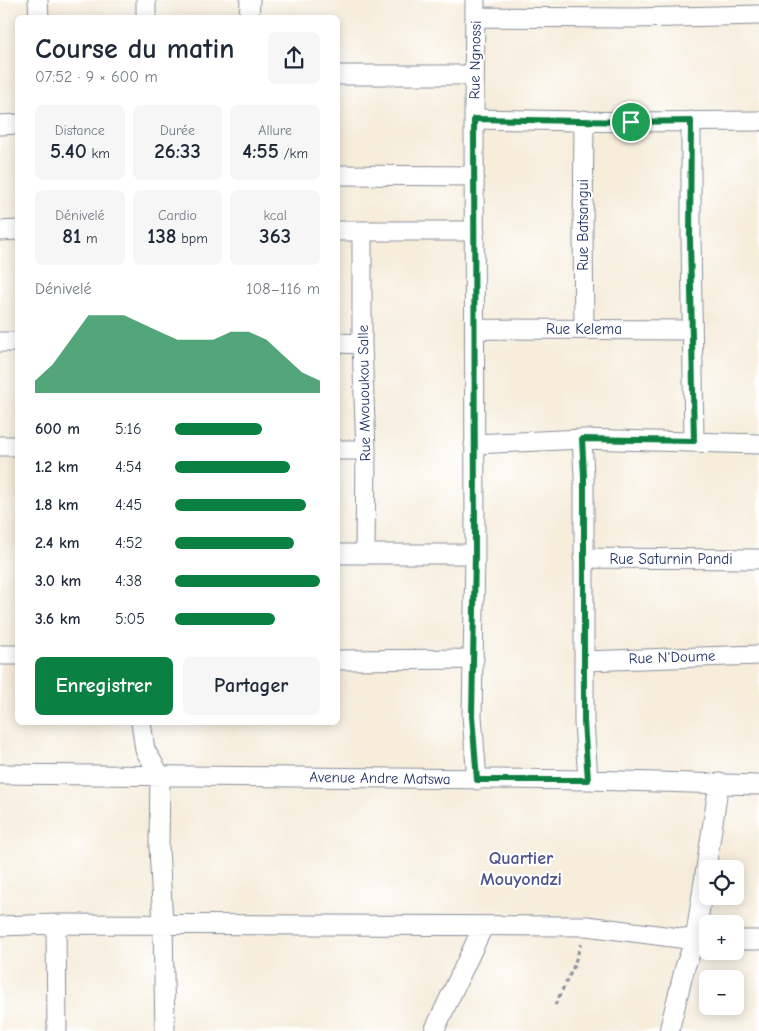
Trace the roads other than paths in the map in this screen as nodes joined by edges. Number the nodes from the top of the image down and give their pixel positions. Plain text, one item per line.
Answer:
1 (38, 0) edge
2 (146, 0) edge
3 (250, 0) edge
4 (476, 9) edge
5 (38, 15) edge
6 (146, 15) edge
7 (249, 15) edge
8 (759, 15) edge
9 (474, 74) junction
10 (340, 75) edge
11 (474, 119) junction
12 (584, 120) junction
13 (691, 121) junction
14 (759, 121) edge
15 (15, 124) edge
16 (0, 125) edge
17 (340, 175) edge
18 (474, 176) junction
19 (15, 230) edge
20 (475, 230) junction
21 (0, 231) edge
22 (340, 231) edge
23 (362, 231) junction
24 (475, 329) junction
25 (584, 330) junction
26 (692, 330) junction
27 (0, 342) edge
28 (15, 342) edge
29 (340, 343) edge
30 (362, 344) junction
31 (582, 439) junction
32 (694, 441) junction
33 (474, 444) junction
34 (759, 444) edge
35 (0, 446) edge
36 (15, 446) edge
37 (340, 450) edge
38 (366, 450) junction
39 (340, 554) edge
40 (365, 554) junction
41 (475, 554) junction
42 (583, 558) junction
43 (759, 559) edge
44 (0, 655) edge
45 (15, 655) edge
46 (759, 655) edge
47 (474, 659) junction
48 (340, 660) edge
49 (584, 661) junction
50 (141, 725) edge
51 (0, 774) edge
52 (160, 775) junction
53 (477, 780) junction
54 (588, 780) junction
55 (719, 783) junction
56 (759, 785) edge
57 (704, 915) edge
58 (56, 924) junction
59 (163, 924) junction
60 (0, 926) edge
61 (483, 927) junction
62 (699, 940) edge
63 (744, 940) edge
64 (759, 940) edge
65 (699, 944) edge
66 (58, 1031) edge
67 (165, 1031) edge
68 (434, 1031) edge
69 (669, 1031) edge

1 - 5 street
2 - 6 street
3 - 7 street
4 - 8 street
4 - 9 street, Rue Ngnossi
9 - 10 street
9 - 11 street, Rue Ngnossi
11 - 12 street
11 - 18 street, Rue Ngnossi
12 - 13 street
12 - 25 street, Rue Batsangui
13 - 14 street
13 - 26 street
15 - 16 street
17 - 18 street
18 - 20 street, Rue Ngnossi
19 - 21 street
20 - 23 street
20 - 24 street, Rue Ngnossi
22 - 23 street
23 - 30 street, Rue Mvououkou Salle
24 - 25 street, Rue Kelema
24 - 33 street, Rue Ngnossi
25 - 26 street, Rue Kelema
26 - 32 street
27 - 28 street
29 - 30 street
30 - 38 street, Rue Mvououkou Salle
31 - 32 street
31 - 33 street
31 - 42 street
32 - 34 street
33 - 41 street, Rue Ngnossi
35 - 36 street
37 - 38 street
38 - 40 street, Rue Mvououkou Salle
39 - 40 street
40 - 41 street
41 - 47 street, Rue Ngnossi
42 - 43 street, Rue Saturnin Pandi
42 - 49 street
44 - 45 street
46 - 49 street, Rue N'Doume
47 - 48 street
47 - 53 street, Rue Ngnossi
49 - 54 street
50 - 52 street
51 - 52 street, Avenue Andre Matswa
52 - 53 street, Avenue Andre Matswa
52 - 59 street
53 - 54 street, Avenue Andre Matswa
54 - 55 street, Avenue Andre Matswa
55 - 56 street, Avenue Andre Matswa
55 - 57 street
58 - 59 street
58 - 60 street
58 - 66 street
59 - 61 street
59 - 67 street
61 - 62 street
61 - 68 street
63 - 64 street
65 - 69 street

